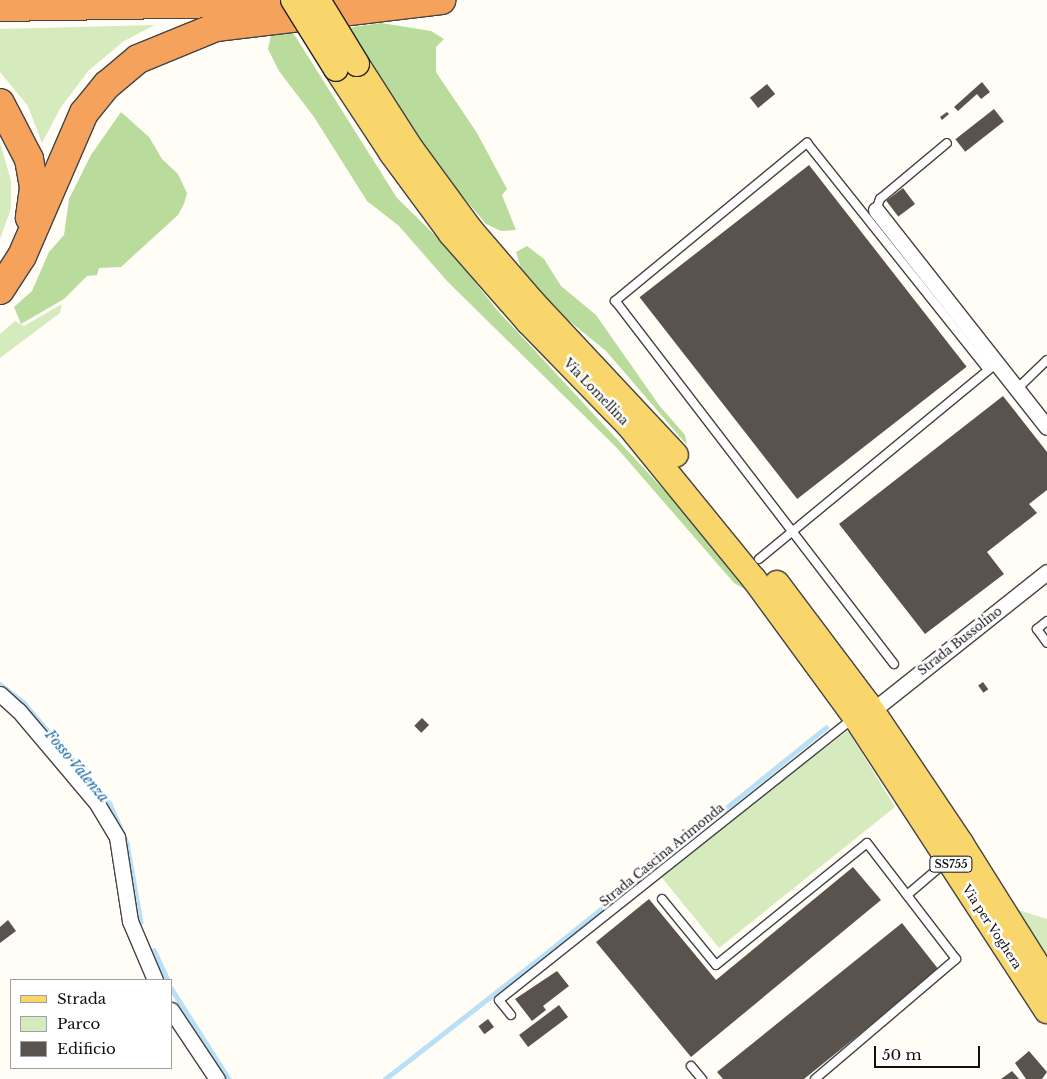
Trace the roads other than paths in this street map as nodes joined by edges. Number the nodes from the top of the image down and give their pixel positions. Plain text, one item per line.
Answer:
1 (293, 0) edge
2 (318, 0) edge
3 (429, 0) edge
4 (441, 0) edge
5 (0, 7) edge
6 (346, 66) junction
7 (0, 103) edge
8 (947, 143) dead end
9 (876, 210) joint
10 (22, 256) junction
11 (0, 290) edge
12 (1047, 360) edge
13 (992, 366) junction
14 (1018, 388) junction
15 (1047, 427) edge
16 (792, 532) junction
17 (759, 559) junction
18 (1047, 572) edge
19 (1047, 621) edge
20 (1047, 643) edge
21 (894, 664) dead end
22 (1, 697) edge
23 (865, 710) junction
24 (948, 860) junction
25 (907, 894) junction
26 (662, 900) dead end
27 (155, 979) edge
28 (1047, 980) edge
29 (1047, 1011) edge
30 (172, 1012) edge
31 (511, 1015) dead end
32 (691, 1066) dead end
33 (217, 1079) edge
34 (702, 1079) edge
35 (815, 1079) edge

1 - 6 main road, bridge
2 - 6 main road, bridge
3 - 5 highway
4 - 10 highway
6 - 17 main road, Via Lomellina
6 - 23 main road, Via Lomellina
7 - 10 highway
8 - 9 lane
9 - 13 street
10 - 11 highway
12 - 14 lane
13 - 14 street
13 - 16 lane
13 - 16 lane
14 - 15 street
16 - 17 lane
16 - 21 lane
17 - 23 main road, Via Lomellina
18 - 23 street, Strada Bussolino
19 - 20 lane
22 - 27 street
23 - 24 main road, Via per Voghera / SS755
23 - 28 main road, Via per Voghera / SS755
23 - 31 lane, Strada Cascina Arimonda
24 - 25 lane
24 - 29 main road, Via per Voghera / SS755
25 - 26 lane
25 - 35 lane
30 - 33 street
32 - 34 lane

